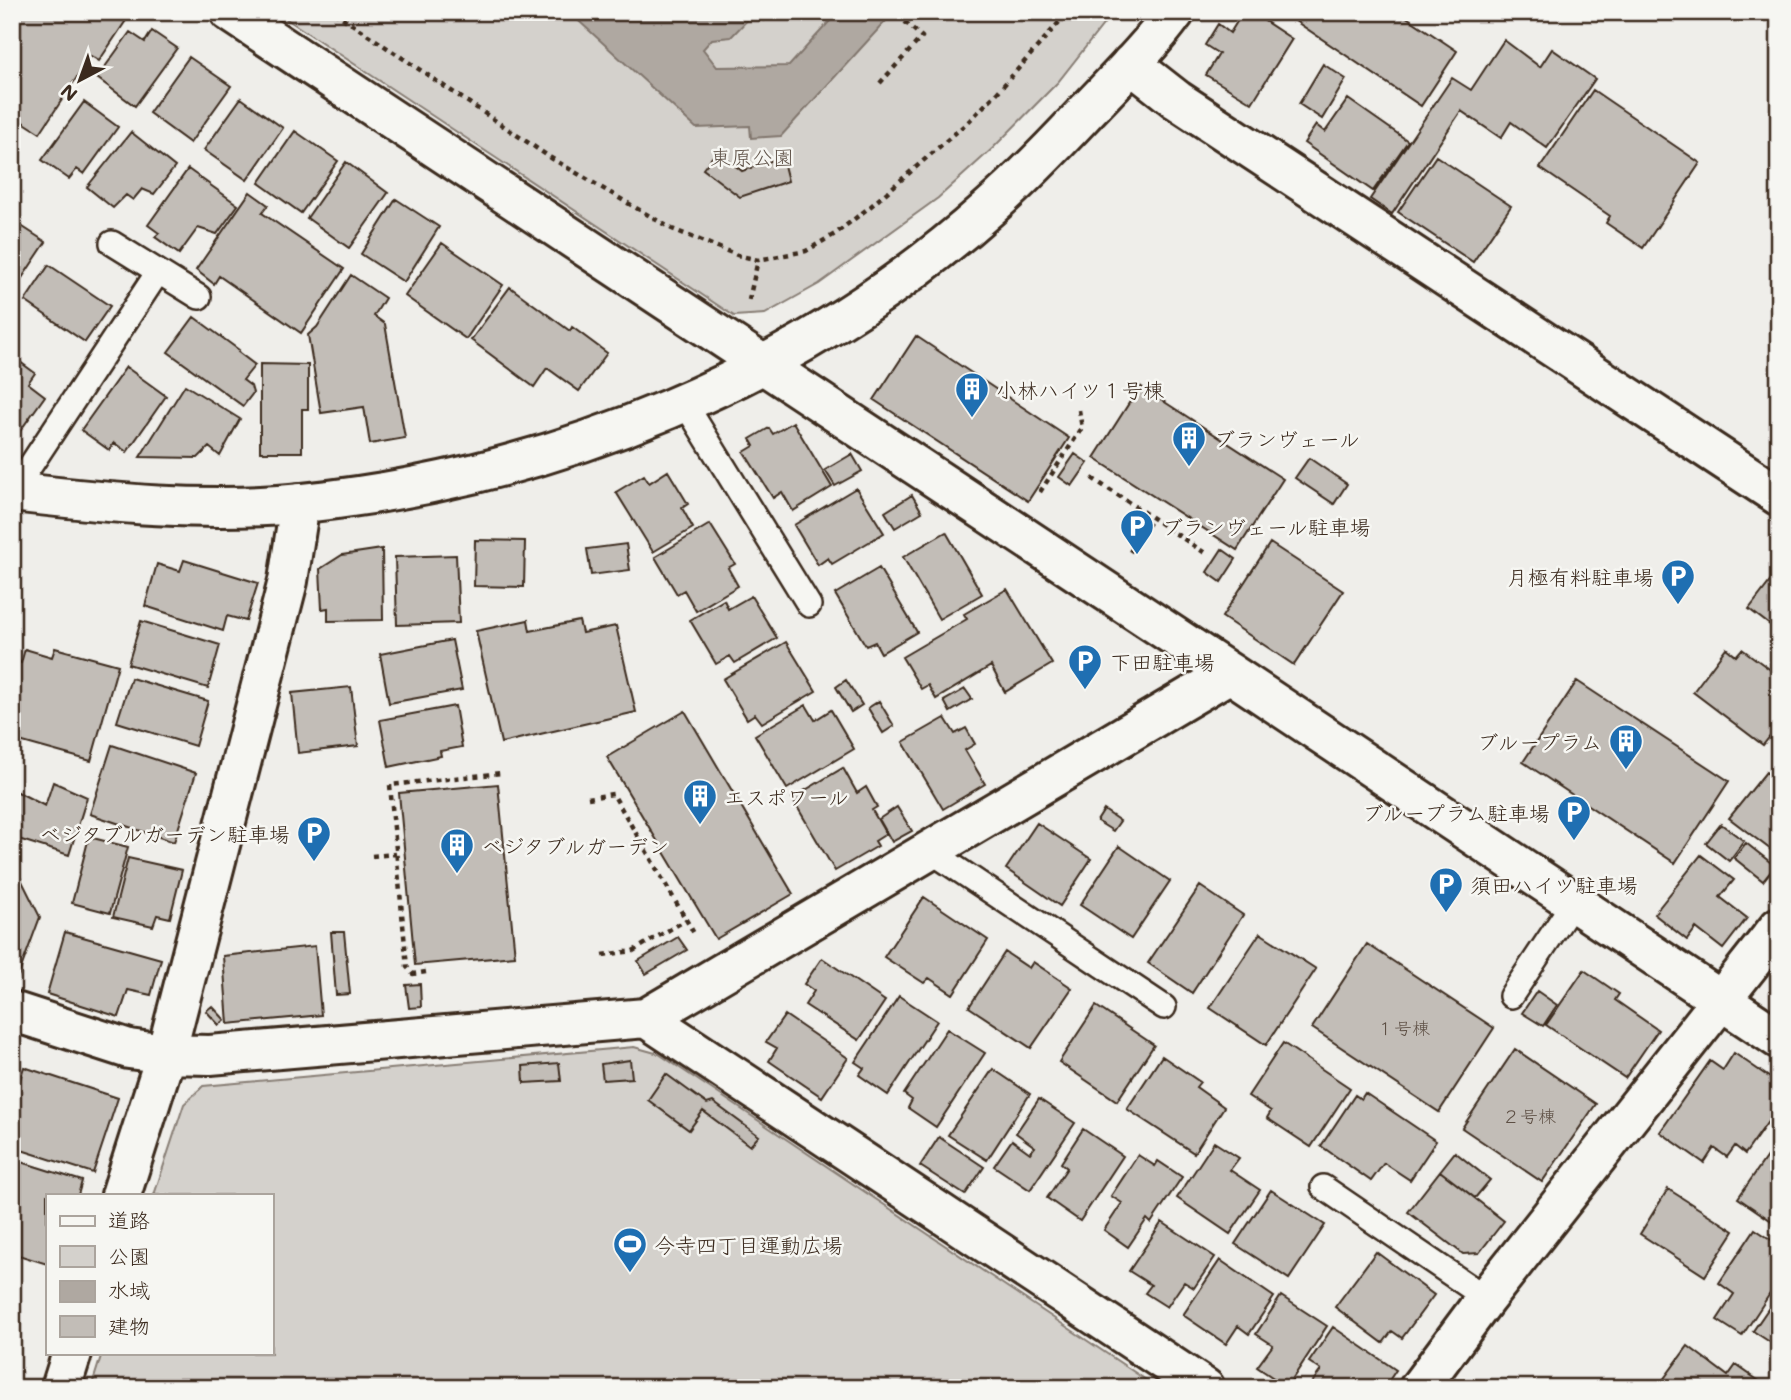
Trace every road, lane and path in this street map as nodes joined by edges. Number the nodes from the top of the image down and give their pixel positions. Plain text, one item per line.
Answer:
1 (230, 12) edge
2 (334, 12) edge
3 (894, 12) edge
4 (1068, 12) edge
5 (1175, 12) edge
6 (1131, 64) junction
7 (880, 83) dead end
8 (112, 243) dead end
9 (158, 272) junction
10 (200, 297) dead end
11 (763, 366) junction
12 (684, 402) junction
13 (1079, 411) dead end
14 (1092, 478) dead end
15 (13, 492) edge
16 (1779, 496) edge
17 (300, 503) junction
18 (1014, 531) junction
19 (1208, 555) dead end
20 (809, 605) dead end
21 (1230, 673) junction
22 (502, 773) dead end
23 (587, 798) dead end
24 (929, 850) junction
25 (396, 854) junction
26 (372, 856) dead end
27 (1573, 903) junction
28 (686, 920) junction
29 (1779, 927) edge
30 (603, 955) dead end
31 (426, 972) dead end
32 (717, 975) junction
33 (1511, 996) dead end
34 (1721, 1002) junction
35 (1164, 1007) dead end
36 (12, 1010) edge
37 (646, 1018) junction
38 (1779, 1039) edge
39 (166, 1054) junction
40 (1323, 1187) dead end
41 (121, 1194) edge
42 (1486, 1298) junction
43 (72, 1354) edge
44 (61, 1388) edge
45 (1205, 1388) edge
46 (1419, 1388) edge

1 - 11 street
2 - 4 path
3 - 7 path
5 - 6 street
6 - 11 street
6 - 16 street
8 - 9 lane
9 - 10 lane
9 - 15 lane
11 - 12 street
11 - 18 street
12 - 17 street
12 - 20 lane
13 - 18 path
14 - 19 path
15 - 17 street
17 - 39 street
18 - 21 street
21 - 24 street
21 - 27 street
22 - 25 path
23 - 28 path
24 - 32 street
24 - 35 lane
25 - 26 path
25 - 31 path
27 - 33 lane
27 - 34 street
28 - 30 path
28 - 32 path
29 - 34 street
32 - 37 street
34 - 38 street
34 - 42 street
36 - 39 street
37 - 39 street
37 - 45 street
39 - 41 street
40 - 42 lane
42 - 46 street
43 - 44 street

